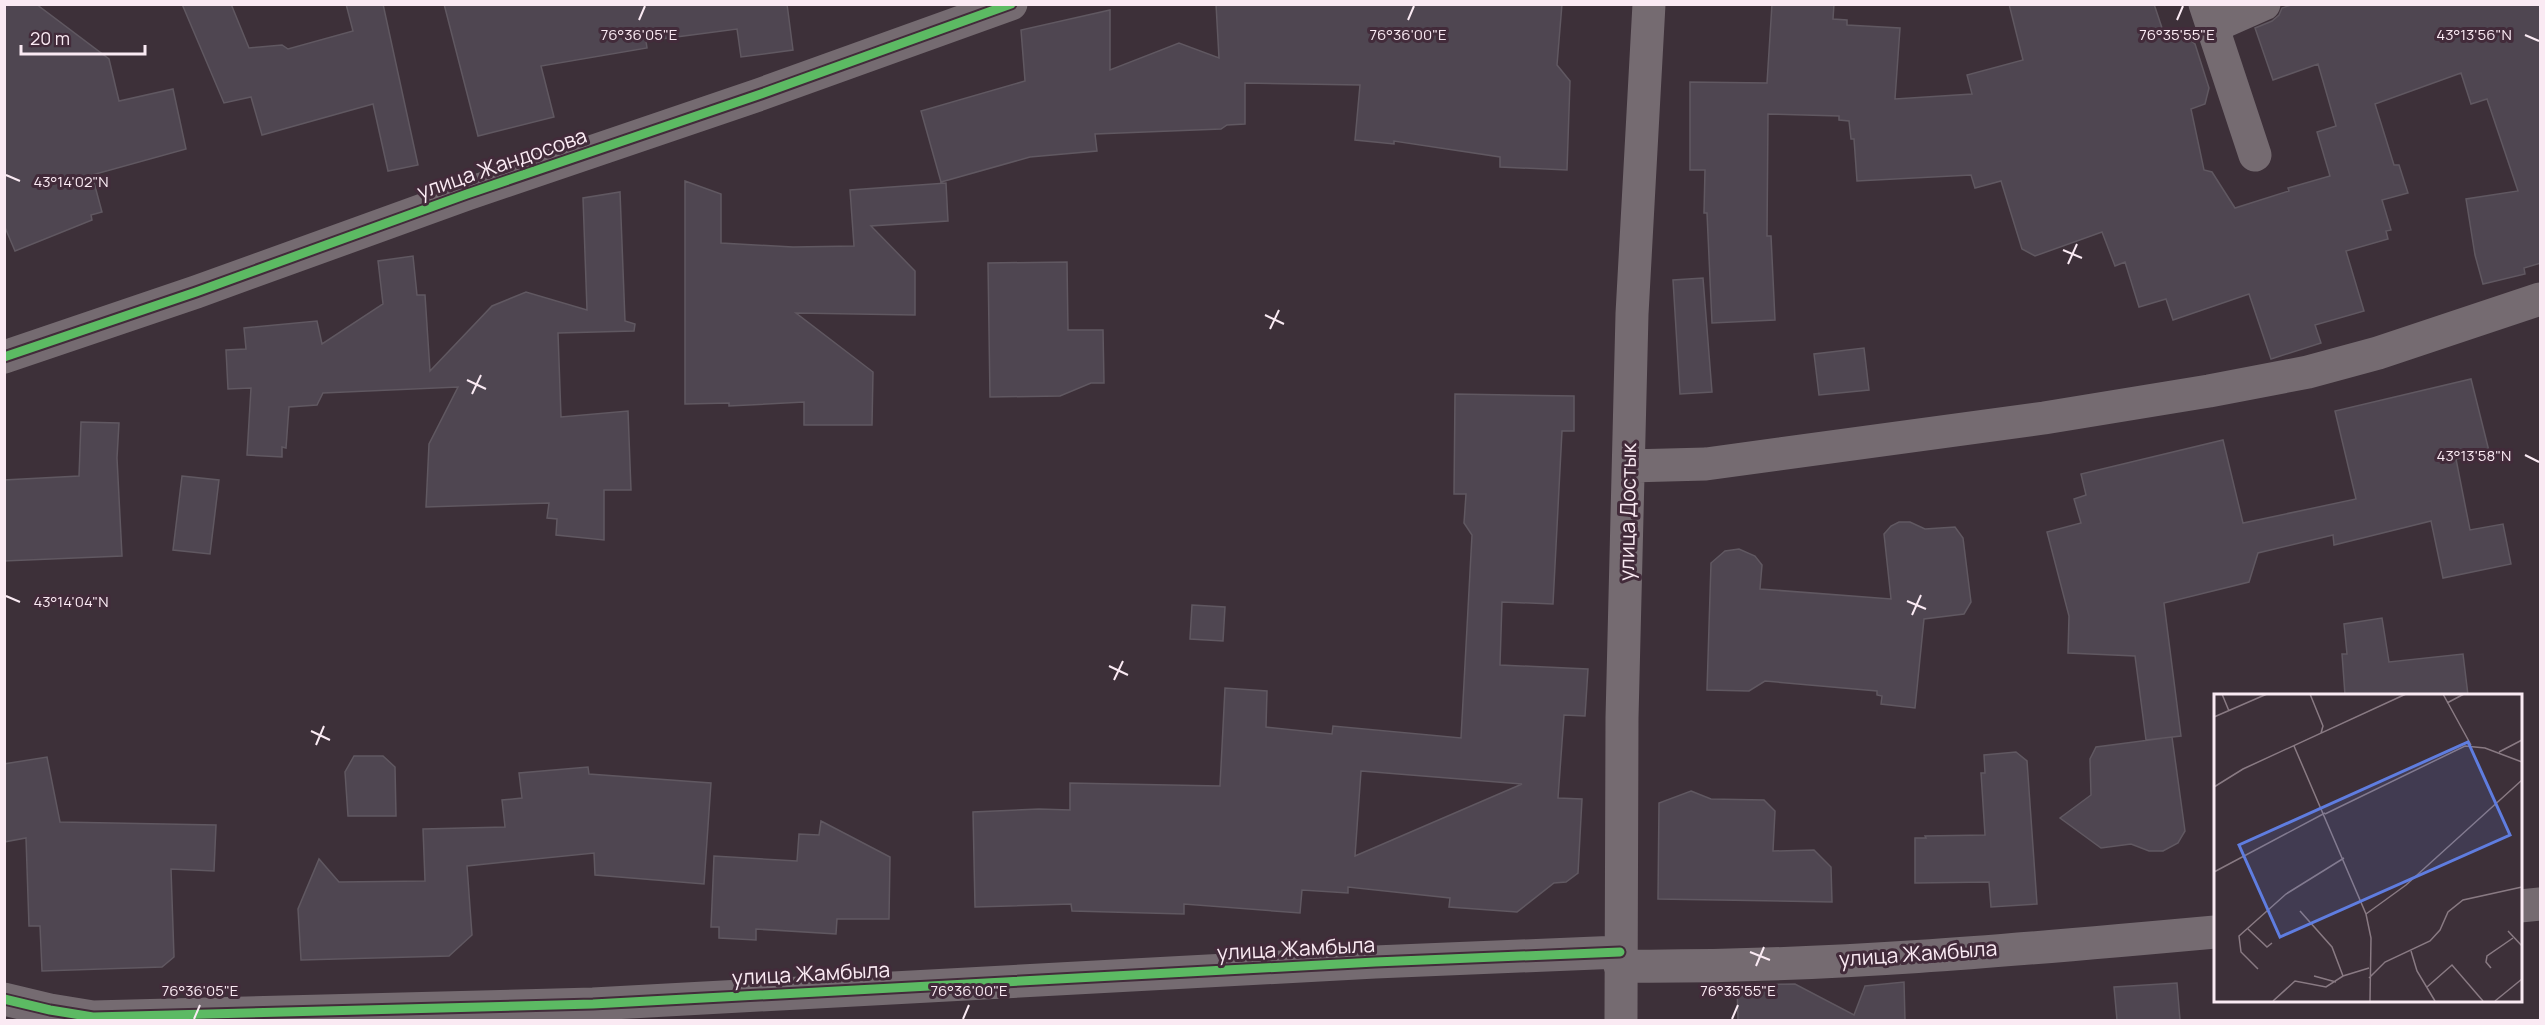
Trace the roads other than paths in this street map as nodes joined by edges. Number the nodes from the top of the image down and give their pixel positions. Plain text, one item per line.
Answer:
1 (1011, 4) edge
2 (1649, 4) edge
3 (2264, 4) edge
4 (2209, 16) edge
5 (2255, 155) dead end
6 (2541, 298) edge
7 (4, 357) edge
8 (1629, 466) junction
9 (2541, 904) edge
10 (2521, 906) edge
11 (2214, 932) edge
12 (1620, 959) junction
13 (4, 999) edge
14 (1621, 1020) edge

1 - 7 street, улица Жандосова
2 - 8 street, улица Достык
3 - 4 street
4 - 5 street
6 - 8 street
8 - 12 street, улица Достык
9 - 10 street
11 - 12 street, улица Жамбыла
12 - 13 street, улица Жамбыла
12 - 14 street, улица Достык

